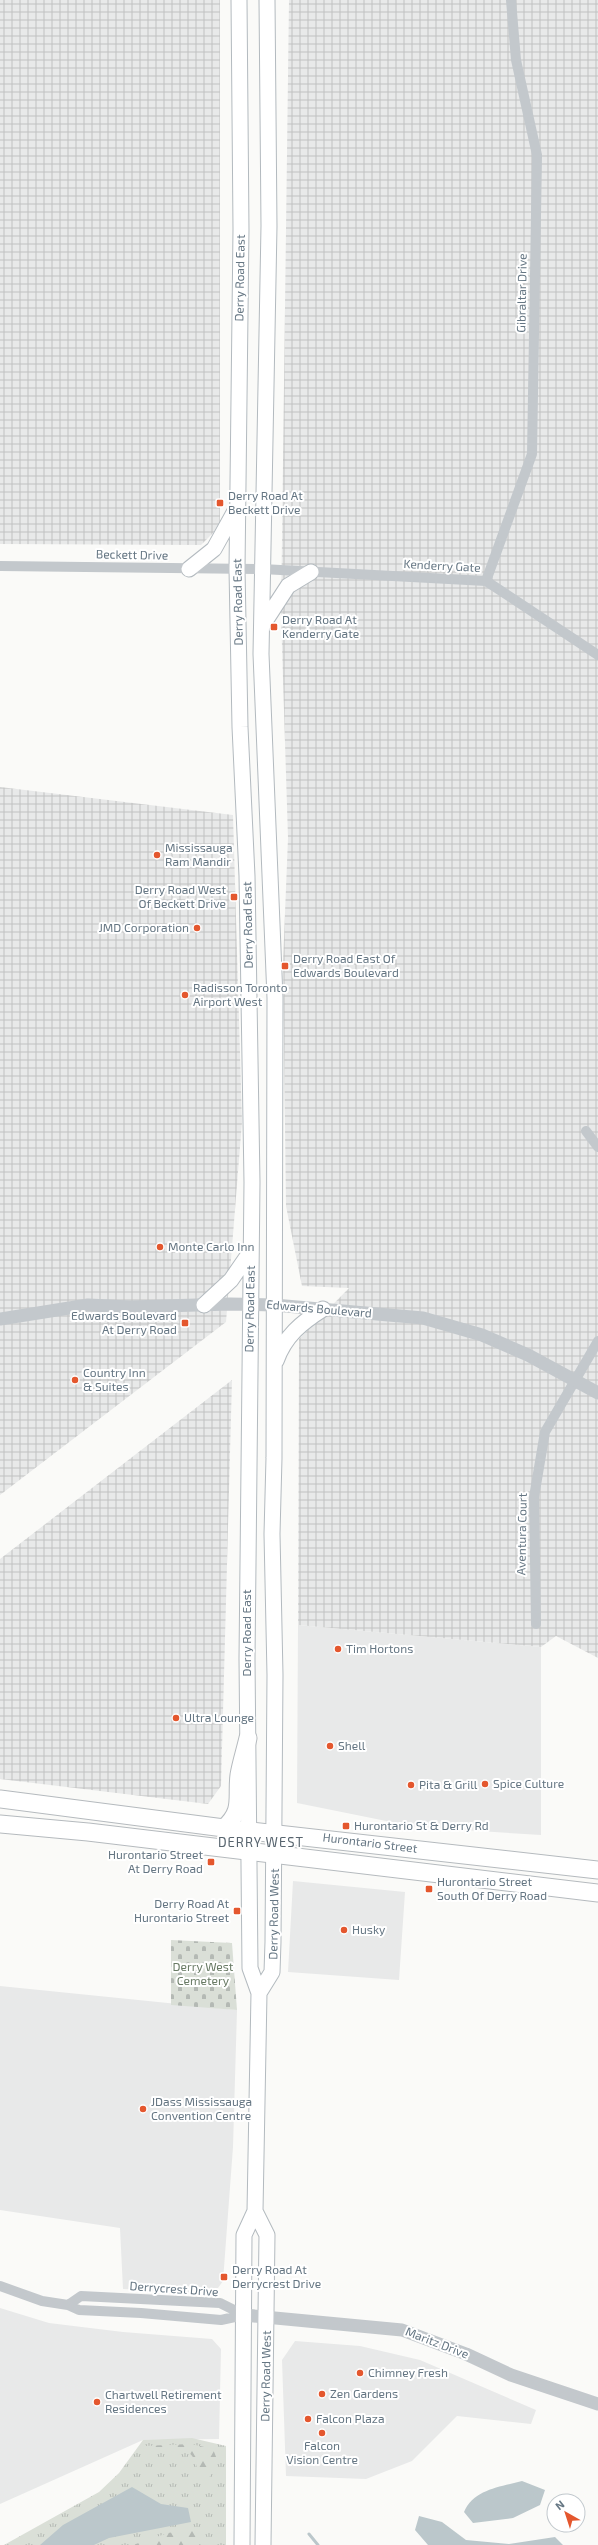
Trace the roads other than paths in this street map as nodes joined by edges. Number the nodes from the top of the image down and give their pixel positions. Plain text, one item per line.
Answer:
1 (239, 0) edge
2 (268, 0) edge
3 (511, 0) edge
4 (238, 507) junction
5 (0, 566) edge
6 (189, 569) junction
7 (237, 569) junction
8 (262, 569) junction
9 (311, 572) junction
10 (486, 581) junction
11 (262, 627) junction
12 (598, 655) edge
13 (262, 698) junction
14 (239, 700) junction
15 (265, 775) junction
16 (242, 776) junction
17 (251, 1121) junction
18 (274, 1122) junction
19 (586, 1131) dead end
20 (598, 1147) edge
21 (273, 1181) junction
22 (252, 1182) junction
23 (251, 1250) junction
24 (250, 1304) junction
25 (204, 1305) junction
26 (274, 1305) junction
27 (323, 1309) junction
28 (0, 1319) edge
29 (598, 1341) edge
30 (274, 1365) junction
31 (575, 1380) junction
32 (598, 1393) edge
33 (536, 1624) dead end
34 (248, 1738) junction
35 (0, 1799) edge
36 (0, 1824) edge
37 (224, 1828) junction
38 (249, 1830) junction
39 (275, 1832) junction
40 (250, 1851) junction
41 (275, 1854) junction
42 (598, 1870) edge
43 (598, 1893) edge
44 (259, 1993) junction
45 (255, 2211) junction
46 (0, 2286) edge
47 (68, 2305) junction
48 (244, 2315) junction
49 (267, 2317) junction
50 (598, 2404) edge
51 (242, 2545) edge
52 (263, 2545) edge

1 - 4 main road, Derry Road East
2 - 8 main road, Derry Road East
3 - 10 street, Gibraltar Drive
4 - 6 main road
4 - 7 main road, Derry Road East
5 - 6 street, Beckett Drive
6 - 7 street, Beckett Drive
7 - 8 street, Beckett Drive
7 - 14 main road, Derry Road East
8 - 9 street, Kenderry Gate
8 - 11 main road, Derry Road East
9 - 10 street, Kenderry Gate
9 - 11 main road
10 - 12 street, Kenderry Gate
11 - 13 main road, Derry Road East
13 - 14 main road
13 - 15 main road, Derry Road East
14 - 16 main road, Derry Road East
15 - 16 main road
15 - 18 main road, Derry Road East
16 - 17 main road, Derry Road East
17 - 18 main road
17 - 22 main road, Derry Road East
18 - 21 main road, Derry Road East
19 - 20 street
21 - 22 main road
21 - 26 main road, Derry Road East
22 - 23 main road, Derry Road East
23 - 24 main road, Derry Road East
23 - 25 main road
24 - 25 street, Edwards Boulevard
24 - 26 street, Edwards Boulevard
24 - 34 main road, Derry Road East
25 - 28 street, Edwards Boulevard
26 - 27 street, Edwards Boulevard
26 - 30 main road, Derry Road East
27 - 30 main road
27 - 31 street, Edwards Boulevard
29 - 31 street, Aventura Court
30 - 39 main road, Derry Road East
31 - 32 street, Edwards Boulevard
31 - 33 street, Aventura Court
34 - 37 main road
34 - 38 main road, Derry Road East
35 - 37 main road, Hurontario Street
36 - 40 main road, Hurontario Street
37 - 38 main road, Hurontario Street
38 - 39 main road, Hurontario Street
38 - 40 main road, Derry Road East
39 - 41 main road, Derry Road West
39 - 42 main road, Hurontario Street
40 - 41 main road, Hurontario Street
40 - 44 main road, Derry Road West
41 - 43 main road, Hurontario Street
41 - 44 main road, Derry Road West
44 - 45 main road, Derry Road West
45 - 48 main road, Derry Road West
45 - 49 main road, Derry Road West
46 - 47 street
47 - 48 street
47 - 48 street, Derrycrest Drive
48 - 49 street, Maritz Drive
48 - 51 main road, Derry Road West
49 - 50 street, Maritz Drive
49 - 52 main road, Derry Road West

